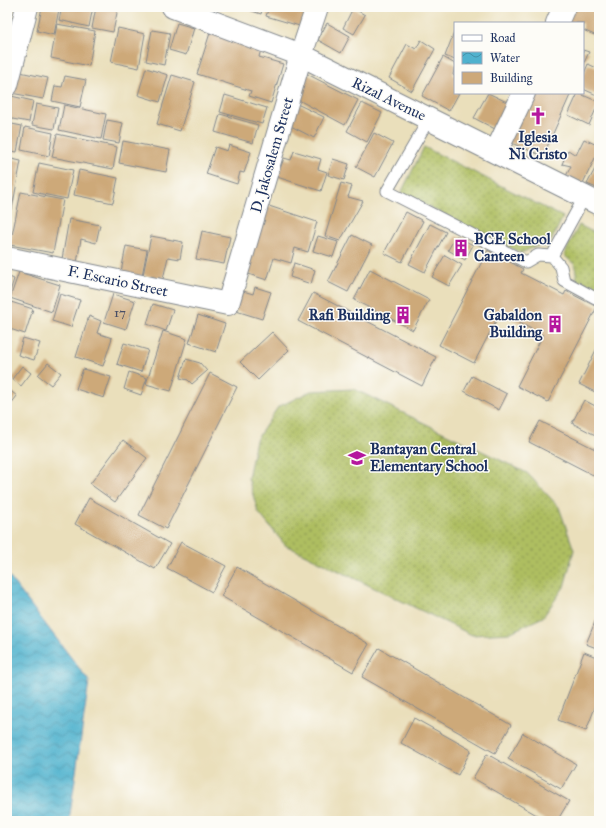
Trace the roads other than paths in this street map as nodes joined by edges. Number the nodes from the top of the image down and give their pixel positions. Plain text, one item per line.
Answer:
1 (27, 7) edge
2 (173, 7) edge
3 (317, 7) edge
4 (564, 7) edge
5 (557, 22) edge
6 (301, 55) junction
7 (7, 85) edge
8 (524, 94) edge
9 (429, 119) junction
10 (496, 152) junction
11 (592, 200) edge
12 (552, 256) junction
13 (7, 258) edge
14 (599, 300) edge
15 (228, 304) joint

1 - 7 street
2 - 6 street, Rizal Avenue
3 - 6 street, D. Jakosalem Street
4 - 5 street
6 - 9 street, Rizal Avenue
6 - 15 street, D. Jakosalem Street
8 - 10 street
9 - 10 street, Rizal Avenue
9 - 12 lane
10 - 11 street, Rizal Avenue
11 - 12 lane
12 - 14 lane
13 - 15 street, F. Escario Street

